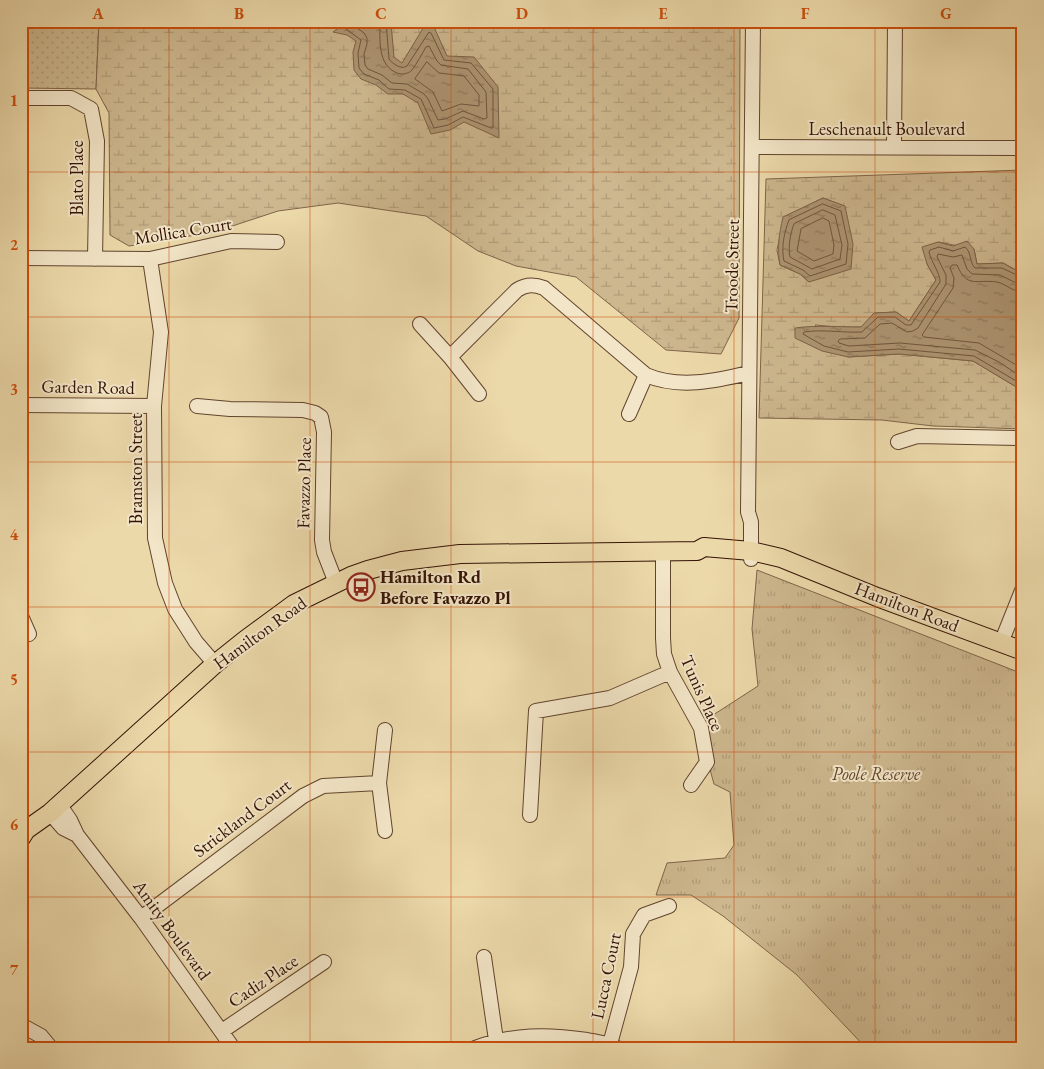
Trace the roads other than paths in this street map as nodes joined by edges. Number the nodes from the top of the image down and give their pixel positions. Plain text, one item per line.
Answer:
1 (753, 21) edge
2 (895, 21) edge
3 (21, 98) edge
4 (752, 147) junction
5 (894, 148) junction
6 (1023, 148) edge
7 (277, 242) dead end
8 (21, 258) edge
9 (95, 259) junction
10 (150, 259) junction
11 (420, 324) dead end
12 (450, 357) junction
13 (749, 373) junction
14 (646, 375) junction
15 (479, 394) dead end
16 (21, 405) edge
17 (154, 406) junction
18 (197, 406) dead end
19 (629, 414) dead end
20 (1023, 438) edge
21 (898, 442) dead end
22 (663, 552) junction
23 (747, 555) junction
24 (336, 583) junction
25 (1023, 588) edge
26 (21, 616) edge
27 (29, 634) dead end
28 (1001, 643) junction
29 (1023, 651) edge
30 (215, 664) junction
31 (670, 672) junction
32 (385, 730) dead end
33 (380, 783) junction
34 (692, 785) dead end
35 (54, 808) junction
36 (530, 815) dead end
37 (385, 831) dead end
38 (23, 833) edge
39 (669, 906) dead end
40 (141, 918) junction
41 (484, 957) dead end
42 (324, 962) dead end
43 (21, 1025) edge
44 (222, 1031) junction
45 (496, 1040) junction
46 (614, 1046) edge
47 (51, 1048) edge
48 (233, 1048) edge
49 (475, 1048) edge

1 - 4 street, Troode Street
2 - 5 street
3 - 9 street, Blato Place
4 - 5 street, Leschenault Boulevard
4 - 13 street, Troode Street
5 - 6 street, Leschenault Boulevard
7 - 10 street, Mollica Court
8 - 9 street, Mollica Court
9 - 10 street, Mollica Court
10 - 17 street, Bramston Street
11 - 12 street
12 - 14 street
12 - 15 street
13 - 14 street
13 - 23 street, Troode Street
14 - 19 street
16 - 17 street, Garden Road
17 - 30 street, Bramston Street
18 - 24 street, Favazzo Place
20 - 21 street
22 - 23 main road, Hamilton Road
22 - 24 main road, Hamilton Road
22 - 31 street, Tunis Place
23 - 28 main road, Hamilton Road
24 - 30 main road, Hamilton Road
25 - 28 street
26 - 27 street
28 - 29 main road, Hamilton Road
30 - 35 main road, Hamilton Road
31 - 34 street, Tunis Place
31 - 36 street
32 - 33 street
33 - 37 street
33 - 40 street, Strickland Court
35 - 38 main road, Hamilton Road
35 - 40 street, Amity Boulevard
39 - 46 street, Lucca Court
40 - 44 street, Amity Boulevard
41 - 45 street
42 - 44 street, Cadiz Place
43 - 47 street
44 - 48 street, Amity Boulevard
45 - 46 street
45 - 49 street

